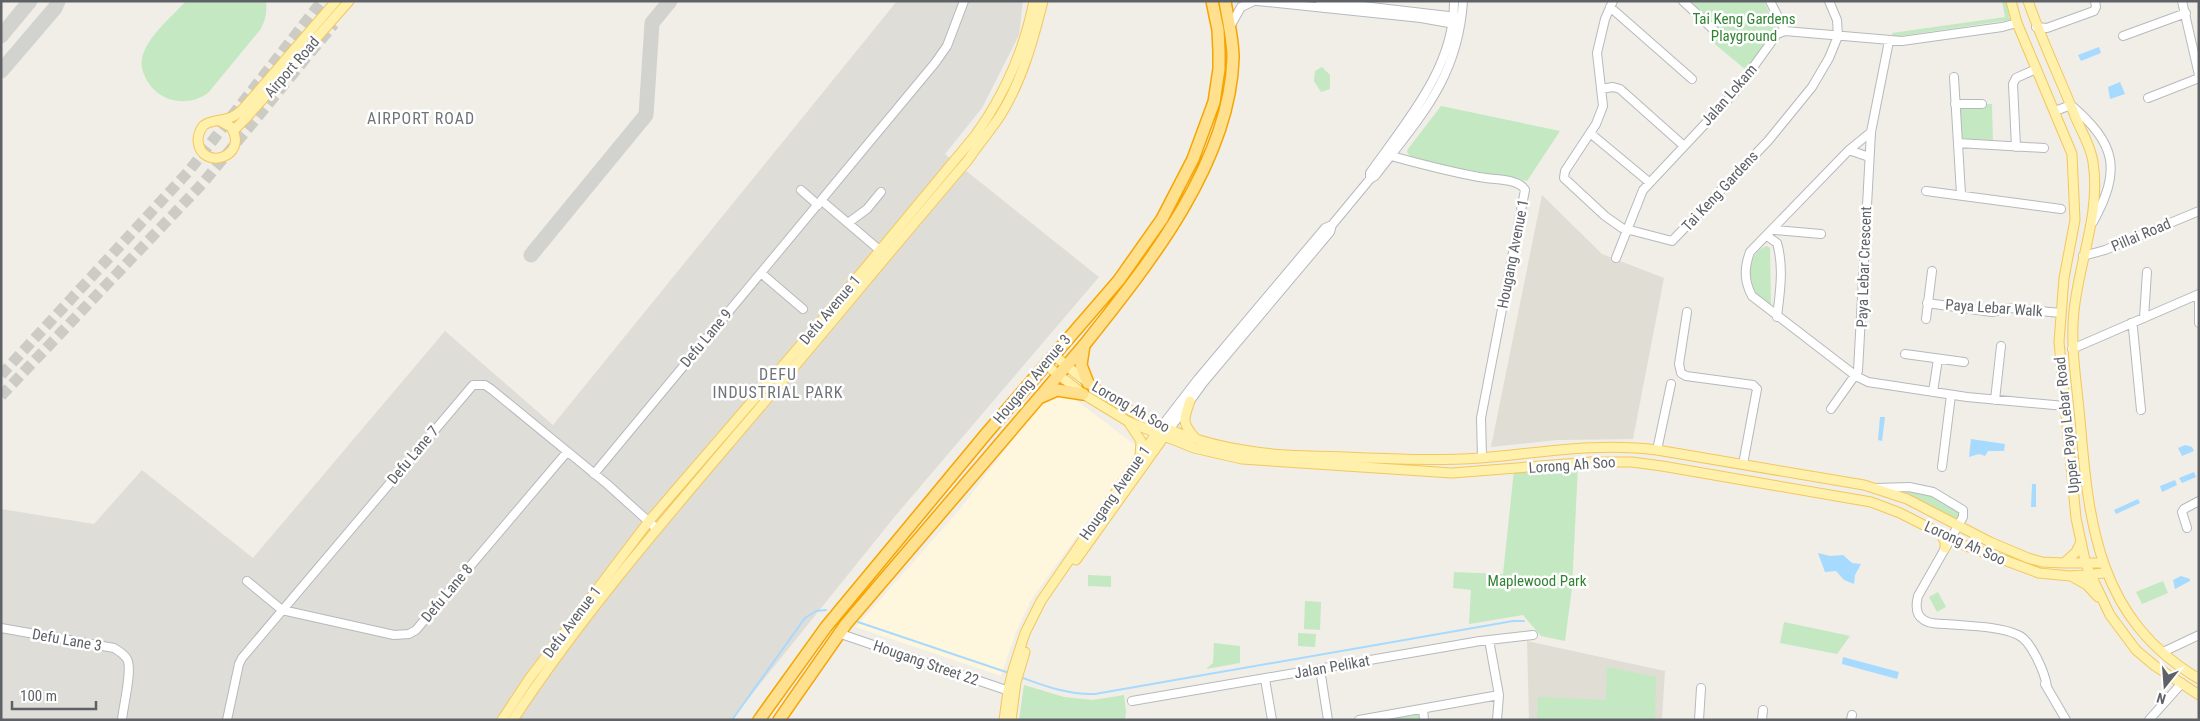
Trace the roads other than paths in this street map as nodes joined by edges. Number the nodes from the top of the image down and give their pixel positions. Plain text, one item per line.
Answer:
1 (336, 1) edge
2 (348, 1) edge
3 (964, 1) edge
4 (1034, 1) edge
5 (1043, 1) edge
6 (1212, 1) edge
7 (1226, 1) edge
8 (1256, 1) edge
9 (1320, 1) edge
10 (1454, 1) edge
11 (1463, 1) edge
12 (1683, 1) edge
13 (1770, 1) edge
14 (1829, 1) edge
15 (2011, 1) edge
16 (2028, 1) edge
17 (2096, 1) edge
18 (2182, 1) edge
19 (1611, 4) edge
20 (2186, 13) junction
21 (1457, 20) junction
22 (2017, 23) junction
23 (2036, 27) junction
24 (1230, 28) junction
25 (1714, 30) dead end
26 (1785, 32) junction
27 (1838, 36) junction
28 (2123, 36) dead end
29 (1889, 41) junction
30 (2196, 44) edge
31 (2036, 70) junction
32 (2199, 76) edge
33 (1954, 77) dead end
34 (1692, 78) dead end
35 (1601, 89) junction
36 (2148, 98) dead end
37 (1955, 104) junction
38 (1982, 104) dead end
39 (2071, 105) junction
40 (2055, 111) junction
41 (220, 121) junction
42 (233, 131) junction
43 (1871, 132) junction
44 (1590, 133) junction
45 (1958, 143) junction
46 (1684, 146) junction
47 (2016, 147) junction
48 (2044, 148) dead end
49 (1849, 150) junction
50 (1387, 154) junction
51 (1869, 157) junction
52 (1649, 182) junction
53 (801, 190) dead end
54 (1926, 191) dead end
55 (882, 192) dead end
56 (1960, 194) junction
57 (819, 203) junction
58 (2061, 209) dead end
59 (2199, 211) edge
60 (2076, 220) junction
61 (848, 223) junction
62 (2092, 223) junction
63 (1332, 225) junction
64 (1626, 230) junction
65 (1774, 230) junction
66 (1821, 234) dead end
67 (1767, 236) junction
68 (882, 254) junction
69 (2083, 256) junction
70 (1616, 258) dead end
71 (1932, 271) dead end
72 (2148, 272) dead end
73 (761, 273) junction
74 (2199, 294) edge
75 (1927, 303) junction
76 (803, 309) dead end
77 (1687, 312) dead end
78 (2061, 313) junction
79 (1777, 317) junction
80 (2144, 318) junction
81 (1926, 319) dead end
82 (2199, 322) edge
83 (2131, 323) junction
84 (1085, 344) junction
85 (2001, 346) dead end
86 (2072, 349) junction
87 (1904, 354) dead end
88 (1054, 355) junction
89 (1938, 359) junction
90 (1964, 362) dead end
91 (1045, 364) junction
92 (1066, 366) junction
93 (1058, 375) junction
94 (1856, 376) junction
95 (1671, 384) dead end
96 (1085, 389) junction
97 (1933, 392) junction
98 (1951, 395) junction
99 (1038, 398) junction
100 (1995, 400) junction
101 (1190, 402) junction
102 (2065, 406) junction
103 (1831, 408) dead end
104 (2141, 410) dead end
105 (1129, 422) junction
106 (1162, 432) junction
107 (1195, 438) junction
108 (1657, 450) junction
109 (567, 452) junction
110 (1482, 457) junction
111 (1140, 458) junction
112 (1418, 460) junction
113 (1743, 464) junction
114 (1942, 467) dead end
115 (1419, 472) junction
116 (594, 474) junction
117 (1870, 487) junction
118 (2199, 501) edge
119 (649, 521) junction
120 (1958, 526) junction
121 (2187, 528) dead end
122 (657, 529) junction
123 (1941, 534) junction
124 (1950, 538) junction
125 (2081, 542) junction
126 (1945, 548) junction
127 (2064, 564) junction
128 (2102, 564) junction
129 (2086, 565) junction
130 (2106, 573) junction
131 (2090, 574) junction
132 (2070, 576) junction
133 (247, 581) dead end
134 (282, 610) junction
135 (2110, 615) junction
136 (1, 628) edge
137 (838, 634) junction
138 (1533, 635) dead end
139 (2199, 635) edge
140 (1489, 640) junction
141 (2163, 652) junction
142 (1016, 670) junction
143 (1320, 670) junction
144 (1265, 679) junction
145 (2199, 679) edge
146 (2182, 683) junction
147 (1701, 688) dead end
148 (1011, 692) junction
149 (1499, 695) junction
150 (2199, 695) edge
151 (1132, 702) dead end
152 (1422, 709) junction
153 (1763, 710) dead end
154 (122, 720) edge
155 (227, 720) edge
156 (502, 720) edge
157 (512, 720) edge
158 (760, 720) edge
159 (778, 720) edge
160 (1004, 720) edge
161 (1011, 720) edge
162 (1272, 720) edge
163 (1328, 720) edge
164 (1359, 720) edge
165 (1424, 720) edge
166 (1497, 720) edge
167 (1700, 720) edge
168 (1762, 720) edge
169 (2066, 720) edge
170 (2150, 720) edge

1 - 41 main road, Airport Road
2 - 42 main road, Airport Road
3 - 57 street, Defu Lane 9
4 - 68 main road, Defu Avenue 1
5 - 68 main road, Defu Avenue 1
6 - 88 highway, Hougang Avenue 3
7 - 24 highway, Hougang Avenue 3
8 - 21 street
8 - 24 street
9 - 21 street
10 - 21 street
11 - 21 street
12 - 25 street
13 - 26 street
14 - 27 street
15 - 22 main road, Upper Paya Lebar Road
16 - 23 main road, Upper Paya Lebar Road
17 - 23 street
18 - 20 street
19 - 34 street, Tai Keng Gardens
19 - 35 street, Tai Keng Gardens
20 - 28 street
20 - 30 street
21 - 50 street
22 - 29 street
22 - 31 main road, Upper Paya Lebar Road
23 - 39 main road, Upper Paya Lebar Road
24 - 84 highway, Hougang Avenue 3
26 - 27 street
26 - 46 street, Jalan Lokam
27 - 29 street
27 - 64 street, Tai Keng Gardens
29 - 43 street, Paya Lebar Crescent
30 - 32 street
31 - 40 main road, Upper Paya Lebar Road
31 - 47 street
32 - 36 street
33 - 37 street
35 - 44 street, Tai Keng Gardens
35 - 46 street
37 - 38 street
37 - 45 street
39 - 40 street
39 - 62 main road, Upper Paya Lebar Road
39 - 62 street, Upper Paya Lebar Road
40 - 60 main road, Upper Paya Lebar Road
41 - 42 main road
41 - 42 main road, Airport Road
43 - 49 street
43 - 51 street, Paya Lebar Crescent
44 - 52 street
44 - 64 street, Tai Keng Gardens
45 - 47 street
45 - 56 street
46 - 52 street, Jalan Lokam
47 - 48 street
49 - 51 street
49 - 65 street
50 - 63 street, Hougang Avenue 1
50 - 110 street, Hougang Avenue 1
51 - 94 street, Paya Lebar Crescent
52 - 64 street, Jalan Lokam
53 - 57 street
54 - 56 street
55 - 61 street
56 - 58 street
57 - 61 street
57 - 68 street
57 - 73 street, Defu Lane 9
59 - 69 street, Pillai Road
60 - 62 main road
60 - 78 main road, Upper Paya Lebar Road
61 - 68 street
62 - 69 main road, Upper Paya Lebar Road
63 - 101 street, Hougang Avenue 1
63 - 106 street, Hougang Avenue 1
64 - 70 street, Jalan Lokam
65 - 66 street
65 - 67 street
67 - 79 street
67 - 79 street
68 - 119 main road, Defu Avenue 1
68 - 122 main road, Defu Avenue 1
69 - 86 main road, Upper Paya Lebar Road
71 - 75 street, Paya Lebar Walk
72 - 80 street
73 - 76 street
73 - 116 street, Defu Lane 9
74 - 80 street
74 - 82 street
75 - 78 street, Paya Lebar Walk
75 - 81 street, Paya Lebar Walk
77 - 113 street
78 - 102 main road, Upper Paya Lebar Road
79 - 94 street
80 - 83 street
83 - 86 street
83 - 104 street
84 - 92 highway, Hougang Avenue 3
84 - 96 highway
85 - 100 street
86 - 128 main road, Upper Paya Lebar Road
87 - 89 street
88 - 91 highway, Hougang Avenue 3
88 - 92 main road, Lorong Ah Soo
89 - 90 street
89 - 97 street
91 - 93 main road, Lorong Ah Soo
91 - 158 highway, Hougang Avenue 3
92 - 93 highway, Hougang Avenue 3
92 - 96 main road, Lorong Ah Soo
93 - 96 main road, Lorong Ah Soo
93 - 99 highway, Hougang Avenue 3
94 - 97 street
94 - 103 street, Paya Lebar Crescent
95 - 108 street
96 - 99 highway
96 - 105 main road, Lorong Ah Soo
96 - 106 main road, Lorong Ah Soo
97 - 98 street
98 - 100 street
98 - 114 street
99 - 137 highway, Hougang Avenue 3
100 - 102 street
101 - 106 street, Hougang Avenue 1
101 - 107 main road
102 - 125 main road, Upper Paya Lebar Road
105 - 106 main road, Lorong Ah Soo
105 - 111 main road
106 - 107 main road, Lorong Ah Soo
106 - 111 main road, Hougang Avenue 1
106 - 115 main road, Lorong Ah Soo
106 - 142 main road, Hougang Avenue 1
107 - 112 main road, Lorong Ah Soo
108 - 110 main road, Lorong Ah Soo
108 - 113 main road, Lorong Ah Soo
109 - 116 street, Defu Lane 7
109 - 134 street, Defu Lane 8
109 - 134 street, Defu Lane 7
110 - 112 main road, Lorong Ah Soo
111 - 142 main road, Hougang Avenue 1
112 - 115 main road
113 - 117 main road, Lorong Ah Soo
115 - 123 main road, Lorong Ah Soo
116 - 119 street, Defu Lane 7
117 - 120 main road, Lorong Ah Soo
117 - 120 street, Lorong Ah Soo
118 - 121 street
119 - 122 street, Defu Lane 7
119 - 156 main road, Defu Avenue 1
120 - 124 street
120 - 127 main road, Lorong Ah Soo
122 - 157 main road, Defu Avenue 1
123 - 124 main road, Lorong Ah Soo
123 - 126 main road
124 - 126 street
124 - 132 main road, Lorong Ah Soo
125 - 127 main road
125 - 129 main road, Upper Paya Lebar Road
126 - 169 street
127 - 129 main road, Lorong Ah Soo
128 - 129 main road, Lorong Ah Soo
128 - 130 main road, Upper Paya Lebar Road
129 - 131 main road, Upper Paya Lebar Road
130 - 131 main road, Lorong Ah Soo
130 - 141 main road, Upper Paya Lebar Road
131 - 132 main road, Lorong Ah Soo
131 - 135 main road, Upper Paya Lebar Road
132 - 135 main road
133 - 134 street
134 - 155 street, Defu Lane 7
135 - 146 main road, Upper Paya Lebar Road
136 - 154 street, Defu Lane 3
137 - 148 street, Hougang Street 22
137 - 159 highway, Hougang Avenue 3
138 - 140 street, Jalan Pelikat
139 - 141 street
140 - 143 street, Jalan Pelikat
140 - 149 street
141 - 145 main road, Upper Paya Lebar Road
142 - 148 main road, Hougang Avenue 1
143 - 144 street, Jalan Pelikat
143 - 163 street
144 - 151 street, Jalan Pelikat
144 - 162 street
146 - 150 main road, Upper Paya Lebar Road
146 - 170 street
147 - 167 street
148 - 160 main road, Hougang Avenue 1
148 - 161 main road, Hougang Avenue 1
149 - 152 street
149 - 166 street
152 - 164 street
152 - 165 street
153 - 168 street

